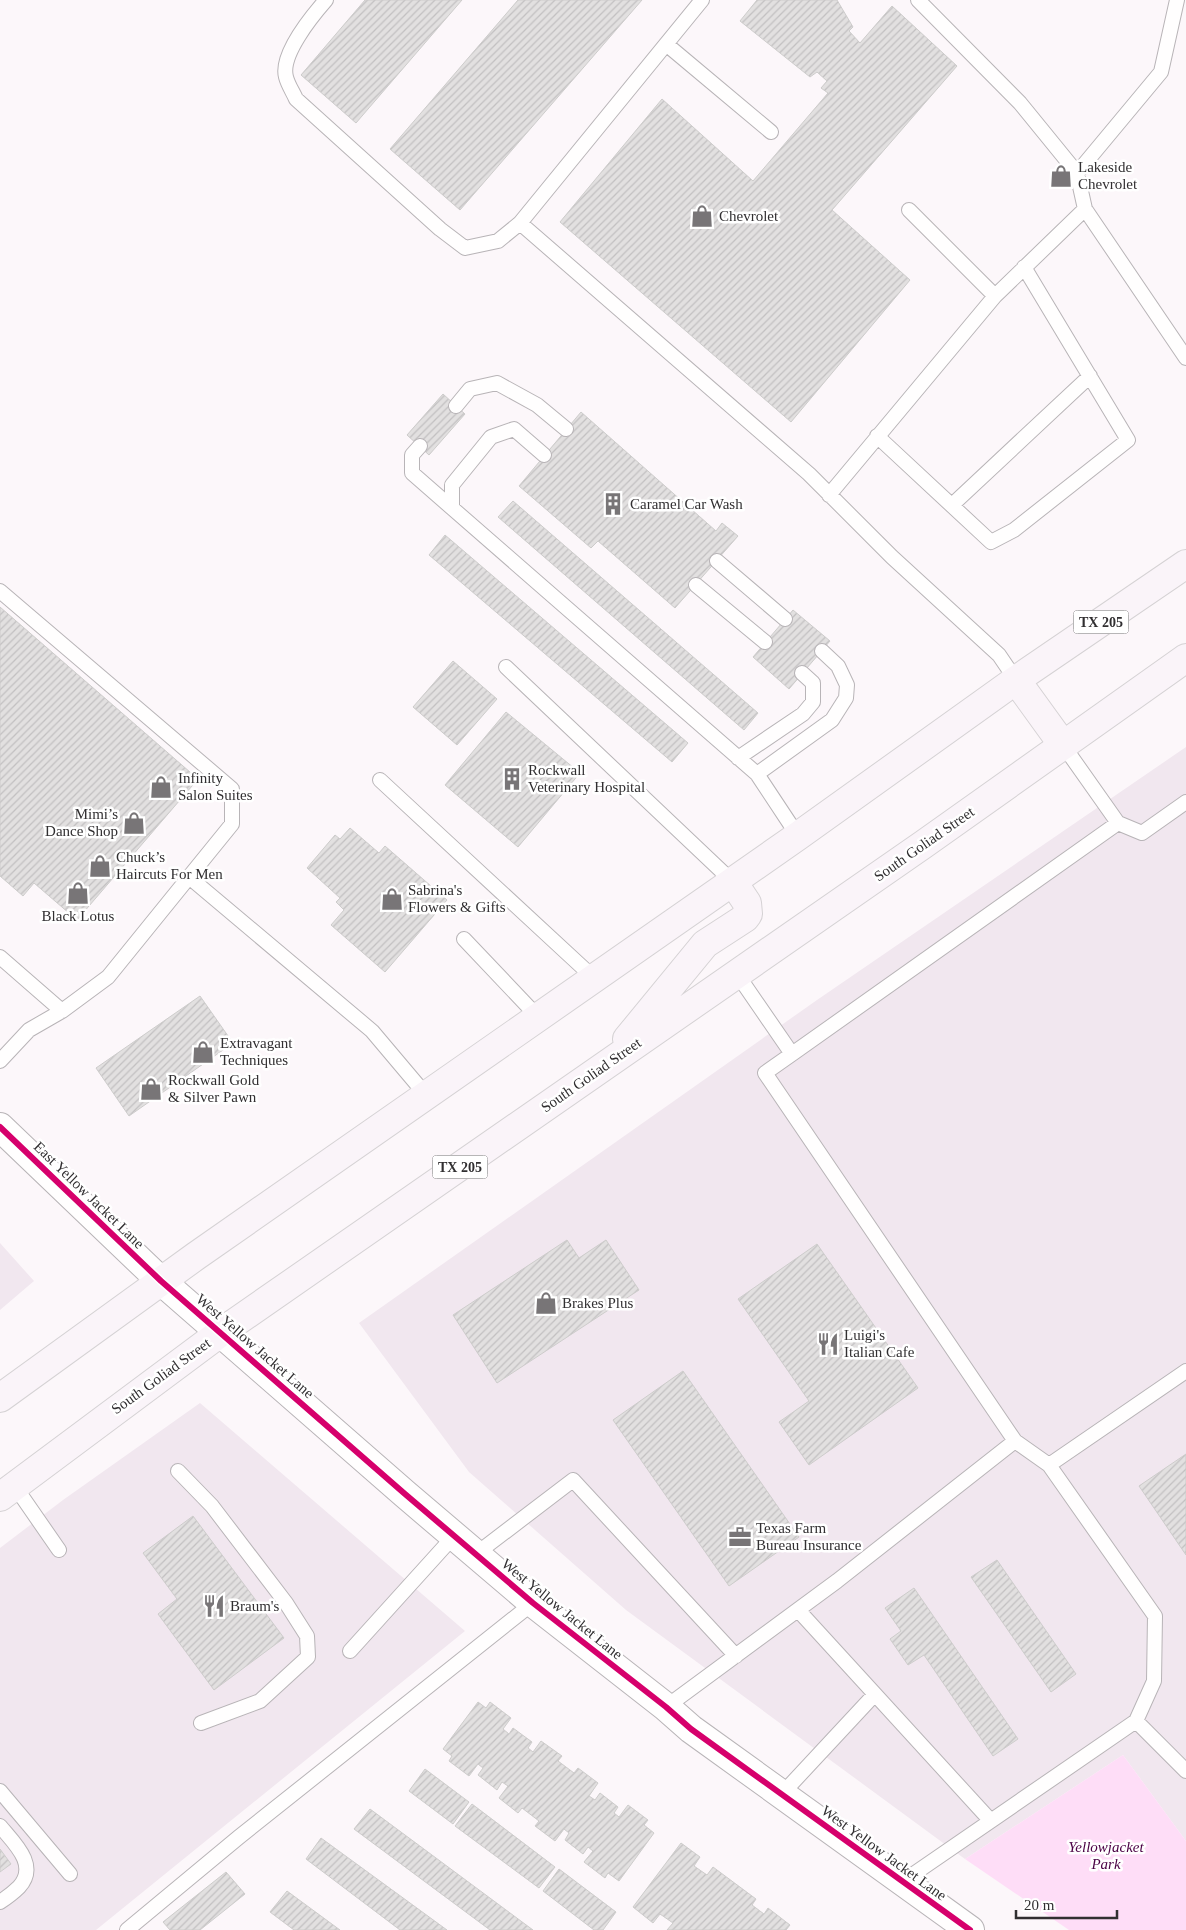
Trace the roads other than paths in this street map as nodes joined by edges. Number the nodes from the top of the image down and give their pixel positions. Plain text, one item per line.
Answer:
1 (326, 0) edge
2 (702, 0) edge
3 (918, 0) edge
4 (1177, 0) edge
5 (666, 44) junction
6 (771, 132) dead end
7 (1077, 174) junction
8 (1085, 209) junction
9 (908, 210) dead end
10 (520, 223) junction
11 (1024, 267) junction
12 (995, 296) junction
13 (1186, 358) edge
14 (1090, 376) junction
15 (456, 406) dead end
16 (566, 429) dead end
17 (877, 436) junction
18 (420, 446) dead end
19 (544, 455) dead end
20 (829, 495) junction
21 (952, 505) junction
22 (452, 508) junction
23 (717, 561) dead end
24 (1186, 564) edge
25 (696, 586) dead end
26 (0, 591) edge
27 (785, 619) dead end
28 (765, 642) dead end
29 (822, 651) dead end
30 (1186, 658) edge
31 (506, 666) dead end
32 (802, 673) dead end
33 (1016, 680) junction
34 (1063, 745) junction
35 (738, 758) junction
36 (757, 774) junction
37 (380, 780) dead end
38 (1186, 802) edge
39 (1118, 823) junction
40 (798, 836) junction
41 (189, 877) junction
42 (733, 882) junction
43 (464, 939) dead end
44 (0, 957) edge
45 (737, 974) junction
46 (594, 978) junction
47 (62, 1010) junction
48 (538, 1017) junction
49 (792, 1054) junction
50 (0, 1061) edge
51 (607, 1064) junction
52 (426, 1095) junction
53 (0, 1127) edge
54 (161, 1280) junction
55 (220, 1333) junction
56 (1186, 1371) edge
57 (0, 1398) edge
58 (1014, 1441) junction
59 (1049, 1465) junction
60 (178, 1470) dead end
61 (7, 1491) edge
62 (454, 1536) junction
63 (59, 1550) dead end
64 (476, 1554) junction
65 (532, 1602) junction
66 (798, 1610) junction
67 (350, 1651) dead end
68 (736, 1656) junction
69 (875, 1694) junction
70 (666, 1707) junction
71 (1136, 1721) junction
72 (201, 1722) dead end
73 (1186, 1771) edge
74 (0, 1791) edge
75 (781, 1794) junction
76 (990, 1820) junction
77 (0, 1826) edge
78 (70, 1874) dead end
79 (902, 1882) junction
80 (0, 1902) edge
81 (127, 1930) edge
82 (970, 1930) edge

1 - 10 lane
2 - 5 lane
3 - 7 lane
4 - 7 lane
5 - 6 lane
5 - 10 lane
7 - 8 lane
8 - 11 lane
8 - 13 lane
9 - 12 lane
10 - 20 lane
11 - 12 lane
11 - 14 lane
12 - 17 lane
14 - 21 lane
14 - 21 lane
15 - 16 lane
17 - 20 lane
17 - 21 lane
18 - 22 lane
19 - 22 lane
20 - 33 lane
22 - 35 lane
23 - 27 lane
24 - 33 main road, TX 205
25 - 28 lane
26 - 41 lane
29 - 36 lane
30 - 34 main road, South Goliad Street / TX 205
31 - 42 lane
32 - 35 lane
33 - 34 main road
33 - 40 main road, TX 205
34 - 39 lane
34 - 45 main road, South Goliad Street / TX 205
35 - 36 lane
36 - 40 lane
37 - 46 lane
38 - 39 lane
39 - 49 lane
40 - 42 main road, TX 205
41 - 47 lane
41 - 52 lane
42 - 46 main road, TX 205
42 - 51 main road
43 - 48 lane
44 - 47 lane
45 - 49 lane
45 - 51 main road, South Goliad Street / TX 205
46 - 48 main road, TX 205
47 - 50 lane
48 - 52 main road, TX 205
49 - 58 lane
51 - 55 main road, South Goliad Street / TX 205
52 - 54 main road, TX 205
53 - 54 street, East Yellow Jacket Lane
54 - 55 street, West Yellow Jacket Lane
54 - 57 main road, TX 205
55 - 61 main road, South Goliad Street / TX 205
55 - 62 street, West Yellow Jacket Lane
56 - 59 lane
58 - 59 lane
58 - 66 lane
59 - 71 lane
60 - 72 lane
61 - 63 lane
62 - 64 street, West Yellow Jacket Lane
62 - 67 lane
64 - 65 street, West Yellow Jacket Lane
64 - 68 lane
65 - 70 street, West Yellow Jacket Lane
65 - 81 lane
66 - 68 lane
66 - 69 lane
68 - 70 lane
69 - 75 lane
69 - 76 lane
70 - 75 street, West Yellow Jacket Lane
71 - 73 lane
71 - 76 lane
74 - 78 lane
75 - 79 street, West Yellow Jacket Lane
76 - 79 lane
77 - 80 lane
79 - 82 street, West Yellow Jacket Lane

